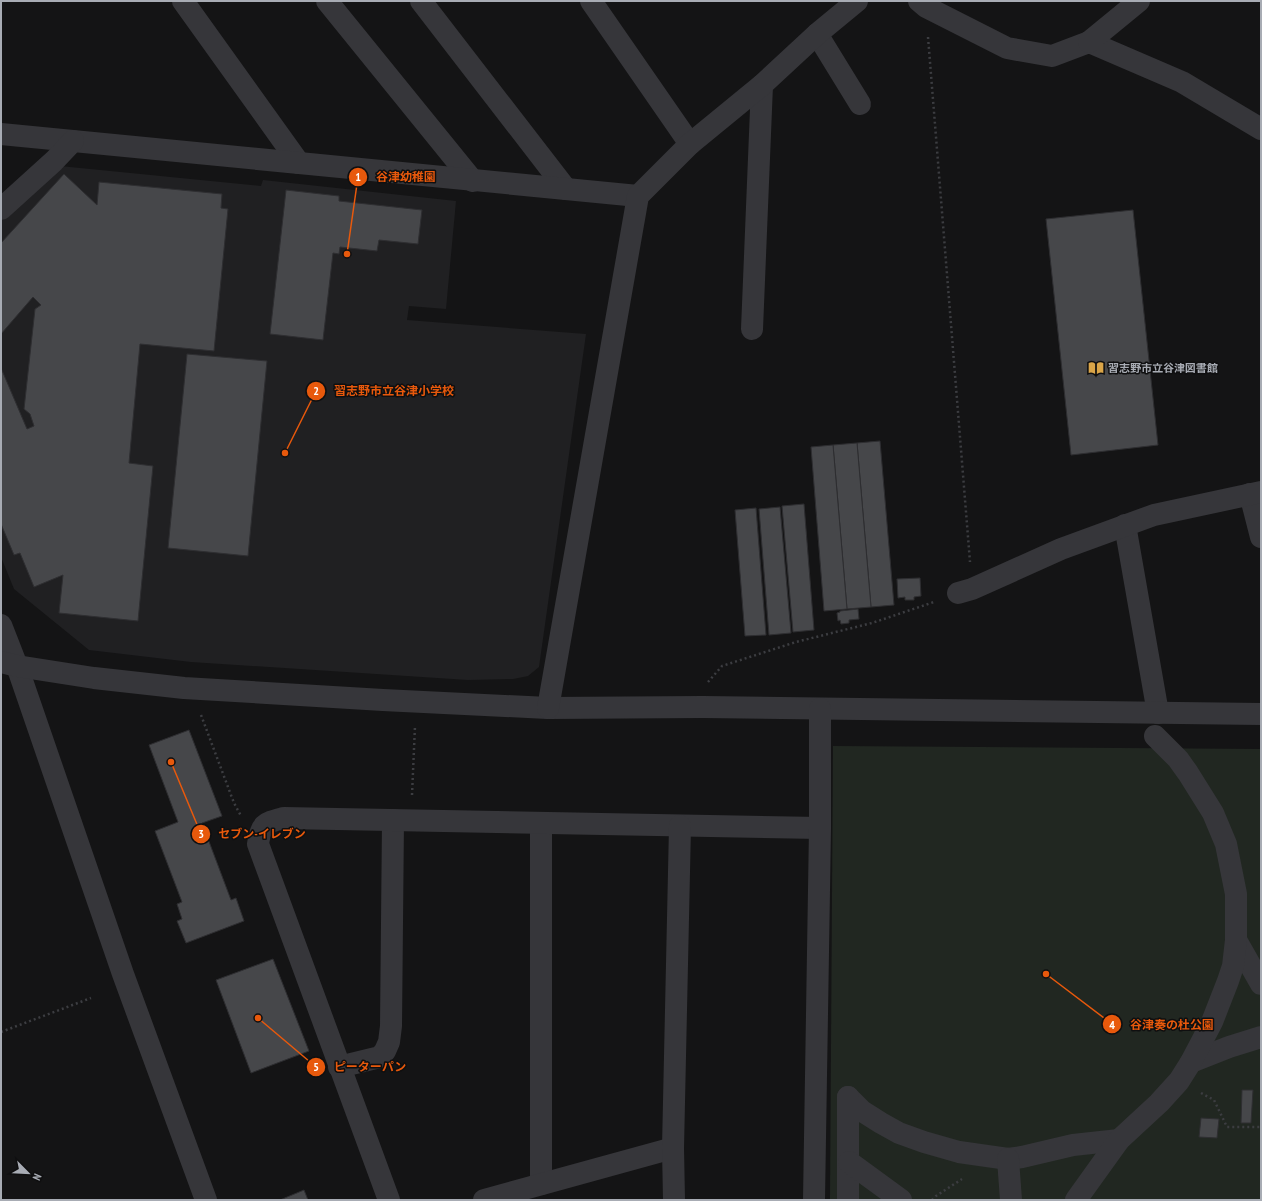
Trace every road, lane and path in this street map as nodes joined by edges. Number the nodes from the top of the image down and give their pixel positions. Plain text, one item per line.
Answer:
1 (183, 1) edge
2 (327, 1) edge
3 (421, 1) edge
4 (591, 1) edge
5 (857, 1) edge
6 (1139, 1) edge
7 (922, 4) edge
8 (817, 34) junction
9 (1089, 42) junction
10 (762, 85) junction
11 (860, 104) dead end
12 (1261, 129) edge
13 (1, 134) edge
14 (73, 141) junction
15 (690, 144) junction
16 (299, 163) junction
17 (473, 180) junction
18 (566, 189) junction
19 (638, 196) junction
20 (1, 209) edge
21 (752, 329) dead end
22 (1255, 493) edge
23 (1125, 525) junction
24 (1261, 537) edge
25 (965, 591) junction
26 (1, 625) edge
27 (9, 664) edge
28 (703, 707) junction
29 (548, 708) junction
30 (820, 709) junction
31 (199, 710) dead end
32 (1158, 713) junction
33 (1261, 714) edge
34 (415, 725) dead end
35 (1155, 736) dead end
36 (402, 820) junction
37 (541, 823) junction
38 (680, 826) junction
39 (820, 828) junction
40 (258, 844) junction
41 (1236, 940) junction
42 (1261, 984) edge
43 (91, 998) dead end
44 (1, 1032) edge
45 (1261, 1037) edge
46 (1191, 1062) junction
47 (339, 1066) junction
48 (1179, 1081) junction
49 (1261, 1127) edge
50 (1119, 1140) junction
51 (673, 1148) junction
52 (1008, 1159) junction
53 (848, 1162) junction
54 (541, 1184) junction
55 (206, 1200) edge
56 (389, 1200) edge
57 (484, 1200) edge
58 (674, 1200) edge
59 (814, 1200) edge
60 (848, 1200) edge
61 (901, 1200) edge
62 (1011, 1200) edge
63 (1076, 1200) edge

1 - 16 street
2 - 17 street
3 - 18 street
4 - 15 street
5 - 8 street
6 - 9 street
7 - 9 street
7 - 25 path
8 - 10 street
8 - 11 street
9 - 12 street
10 - 15 street
10 - 21 street
13 - 14 street
14 - 16 street
14 - 20 street
15 - 19 street
16 - 17 street
17 - 18 street
18 - 19 street
19 - 29 street
22 - 23 street
22 - 24 street
23 - 25 street
23 - 32 street
25 - 28 path
26 - 27 street
27 - 29 street
27 - 55 street
28 - 29 street
28 - 30 street
30 - 32 street
30 - 39 street
31 - 40 path
32 - 33 street
34 - 36 path
35 - 41 street
36 - 37 street
36 - 40 street
36 - 47 street
37 - 38 street
37 - 54 street
38 - 39 street
38 - 51 street
39 - 59 street
40 - 47 street
41 - 42 street
41 - 46 street
43 - 44 path
45 - 46 street
46 - 48 street
47 - 56 street
48 - 49 path
48 - 50 street
50 - 52 street
50 - 63 street
51 - 54 street
51 - 58 street
52 - 53 street
52 - 62 street
53 - 60 street
53 - 61 street
54 - 57 street

